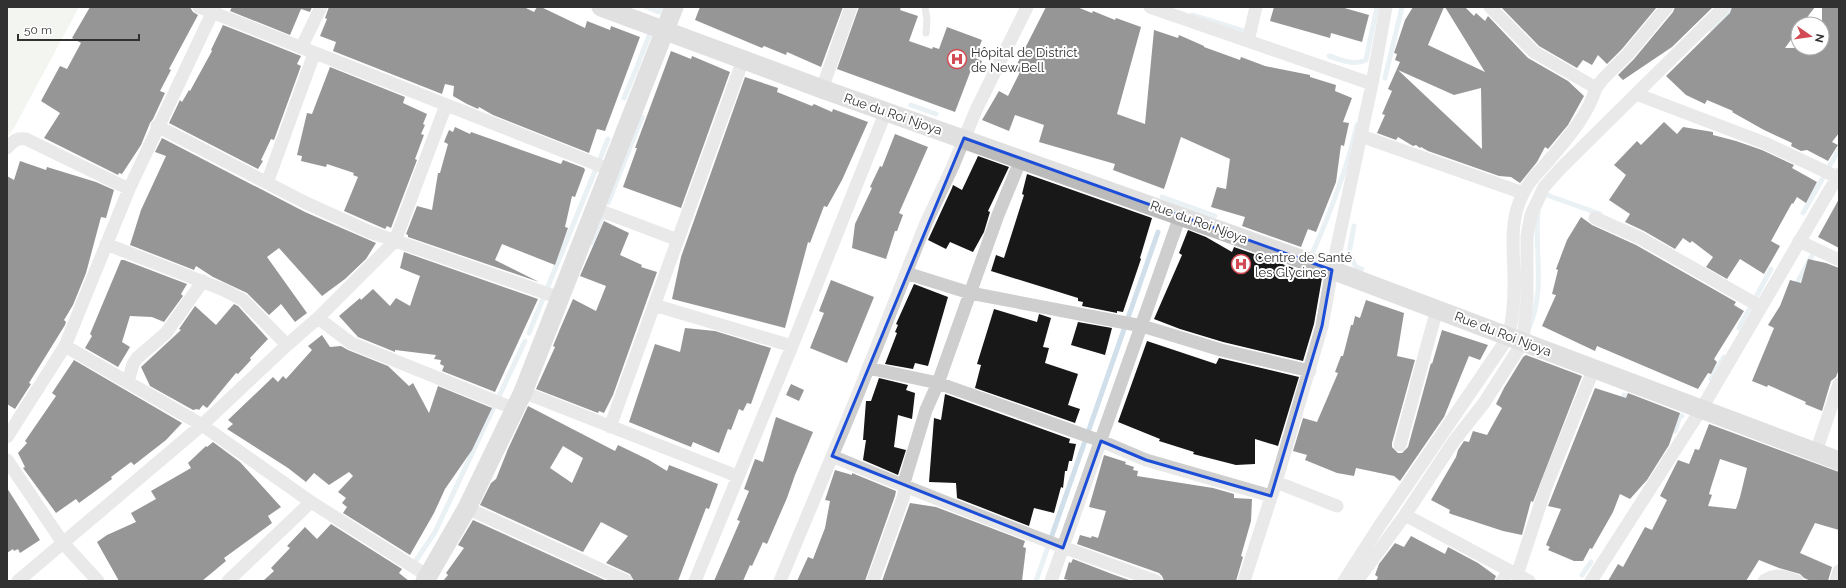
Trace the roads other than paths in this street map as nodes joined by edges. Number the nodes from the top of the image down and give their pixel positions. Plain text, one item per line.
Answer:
1 (199, 7) edge
2 (320, 7) edge
3 (601, 7) edge
4 (674, 7) edge
5 (851, 7) edge
6 (925, 7) edge
7 (1027, 7) edge
8 (1150, 7) edge
9 (1256, 7) edge
10 (1386, 7) edge
11 (1490, 7) edge
12 (1667, 7) edge
13 (1724, 7) edge
14 (213, 10) edge
15 (664, 30) junction
16 (926, 33) dead end
17 (1248, 41) junction
18 (300, 48) junction
19 (314, 54) junction
20 (743, 60) junction
21 (1372, 84) junction
22 (822, 88) junction
23 (1596, 88) junction
24 (1636, 94) junction
25 (446, 105) junction
26 (886, 111) junction
27 (157, 126) junction
28 (1361, 136) junction
29 (964, 138) junction
30 (7, 148) edge
31 (1021, 159) junction
32 (611, 170) junction
33 (1838, 176) edge
34 (267, 183) junction
35 (129, 189) junction
36 (1523, 193) junction
37 (596, 209) junction
38 (1180, 216) junction
39 (1596, 218) dead end
40 (678, 240) junction
41 (395, 241) junction
42 (1799, 241) junction
43 (106, 244) junction
44 (1839, 260) edge
45 (1332, 270) junction
46 (906, 273) junction
47 (203, 281) junction
48 (970, 293) junction
49 (560, 298) junction
50 (654, 305) junction
51 (1761, 308) junction
52 (1437, 309) junction
53 (318, 318) junction
54 (1142, 326) junction
55 (1516, 339) junction
56 (287, 345) junction
57 (65, 346) junction
58 (792, 346) junction
59 (868, 368) junction
60 (1594, 368) junction
61 (1310, 371) junction
62 (128, 382) junction
63 (938, 383) junction
64 (1839, 384) edge
65 (523, 392) junction
66 (1702, 408) junction
67 (515, 409) junction
68 (202, 425) junction
69 (610, 427) junction
70 (7, 437) edge
71 (1101, 441) junction
72 (1400, 445) dead end
73 (1816, 452) junction
74 (832, 456) junction
75 (7, 460) edge
76 (1839, 461) edge
77 (737, 476) junction
78 (1276, 482) junction
79 (903, 486) junction
80 (1271, 496) junction
81 (312, 502) junction
82 (1337, 506) dead end
83 (467, 508) junction
84 (1405, 515) junction
85 (63, 543) junction
86 (1063, 548) junction
87 (1839, 571) edge
88 (1514, 577) edge
89 (426, 578) edge
90 (18, 581) edge
91 (98, 581) edge
92 (228, 581) edge
93 (626, 581) edge
94 (694, 581) edge
95 (780, 581) edge
96 (873, 581) edge
97 (1052, 581) edge
98 (1156, 581) edge
99 (1244, 581) edge
100 (1344, 581) edge
101 (1358, 581) edge
102 (1591, 581) edge
103 (1764, 581) edge
104 (1797, 581) edge
105 (1836, 581) edge

1 - 14 street
2 - 18 street
3 - 15 main road, Rue du Roi Njoya
4 - 15 main road
5 - 22 street
6 - 16 lane
7 - 29 street
8 - 17 street
9 - 17 street
10 - 21 street
11 - 23 street
12 - 23 street
13 - 24 street
14 - 18 street
14 - 27 street
15 - 20 main road, Rue du Roi Njoya
15 - 32 main road
17 - 21 street
18 - 19 street
19 - 25 street
19 - 34 street
20 - 22 main road, Rue du Roi Njoya
20 - 40 street
21 - 28 street
22 - 26 main road, Rue du Roi Njoya
23 - 36 street
24 - 33 street
24 - 55 street
25 - 32 street
25 - 41 street
26 - 29 main road, Rue du Roi Njoya
26 - 58 street
27 - 34 street
27 - 35 street
28 - 36 street
28 - 45 street
29 - 31 main road, Rue du Roi Njoya
29 - 46 street
30 - 35 street
31 - 38 main road, Rue du Roi Njoya
31 - 48 street
32 - 37 main road
33 - 42 street
34 - 41 street
35 - 43 street
36 - 55 street
37 - 40 street
37 - 49 main road
38 - 45 main road, Rue du Roi Njoya
38 - 54 street
39 - 51 street
40 - 50 street
41 - 49 street
41 - 53 street
42 - 44 street
42 - 51 street
43 - 47 street
43 - 57 street
45 - 52 main road, Rue du Roi Njoya
45 - 61 street
46 - 48 street
46 - 59 street
47 - 56 street
47 - 62 street
48 - 54 street
48 - 63 street
49 - 65 main road
50 - 58 street
50 - 69 street
51 - 66 street
52 - 55 main road, Rue du Roi Njoya
52 - 72 street
53 - 56 street
53 - 67 street
54 - 61 street
54 - 71 street
55 - 60 main road, Rue du Roi Njoya
55 - 84 street
55 - 100 street
56 - 68 street
57 - 62 street
57 - 70 street
58 - 77 street
59 - 63 street
59 - 74 street
60 - 66 main road, Rue du Roi Njoya
60 - 88 street
61 - 78 street
62 - 68 street
63 - 71 street
63 - 79 street
64 - 73 street
65 - 67 main road
65 - 69 street
66 - 73 main road, Rue du Roi Njoya
66 - 102 street
67 - 83 main road
68 - 81 street
68 - 85 street
69 - 77 street
71 - 80 street
71 - 86 street
73 - 76 main road, Rue du Roi Njoya
74 - 79 street
74 - 95 street
75 - 85 street
77 - 94 street
78 - 80 street
78 - 82 street
79 - 86 street
79 - 96 street
80 - 99 street
81 - 89 street
81 - 92 street
83 - 89 main road
83 - 93 street
84 - 88 street
84 - 101 street
85 - 90 street
85 - 91 street
86 - 97 street
86 - 98 street
87 - 105 street
103 - 104 street

